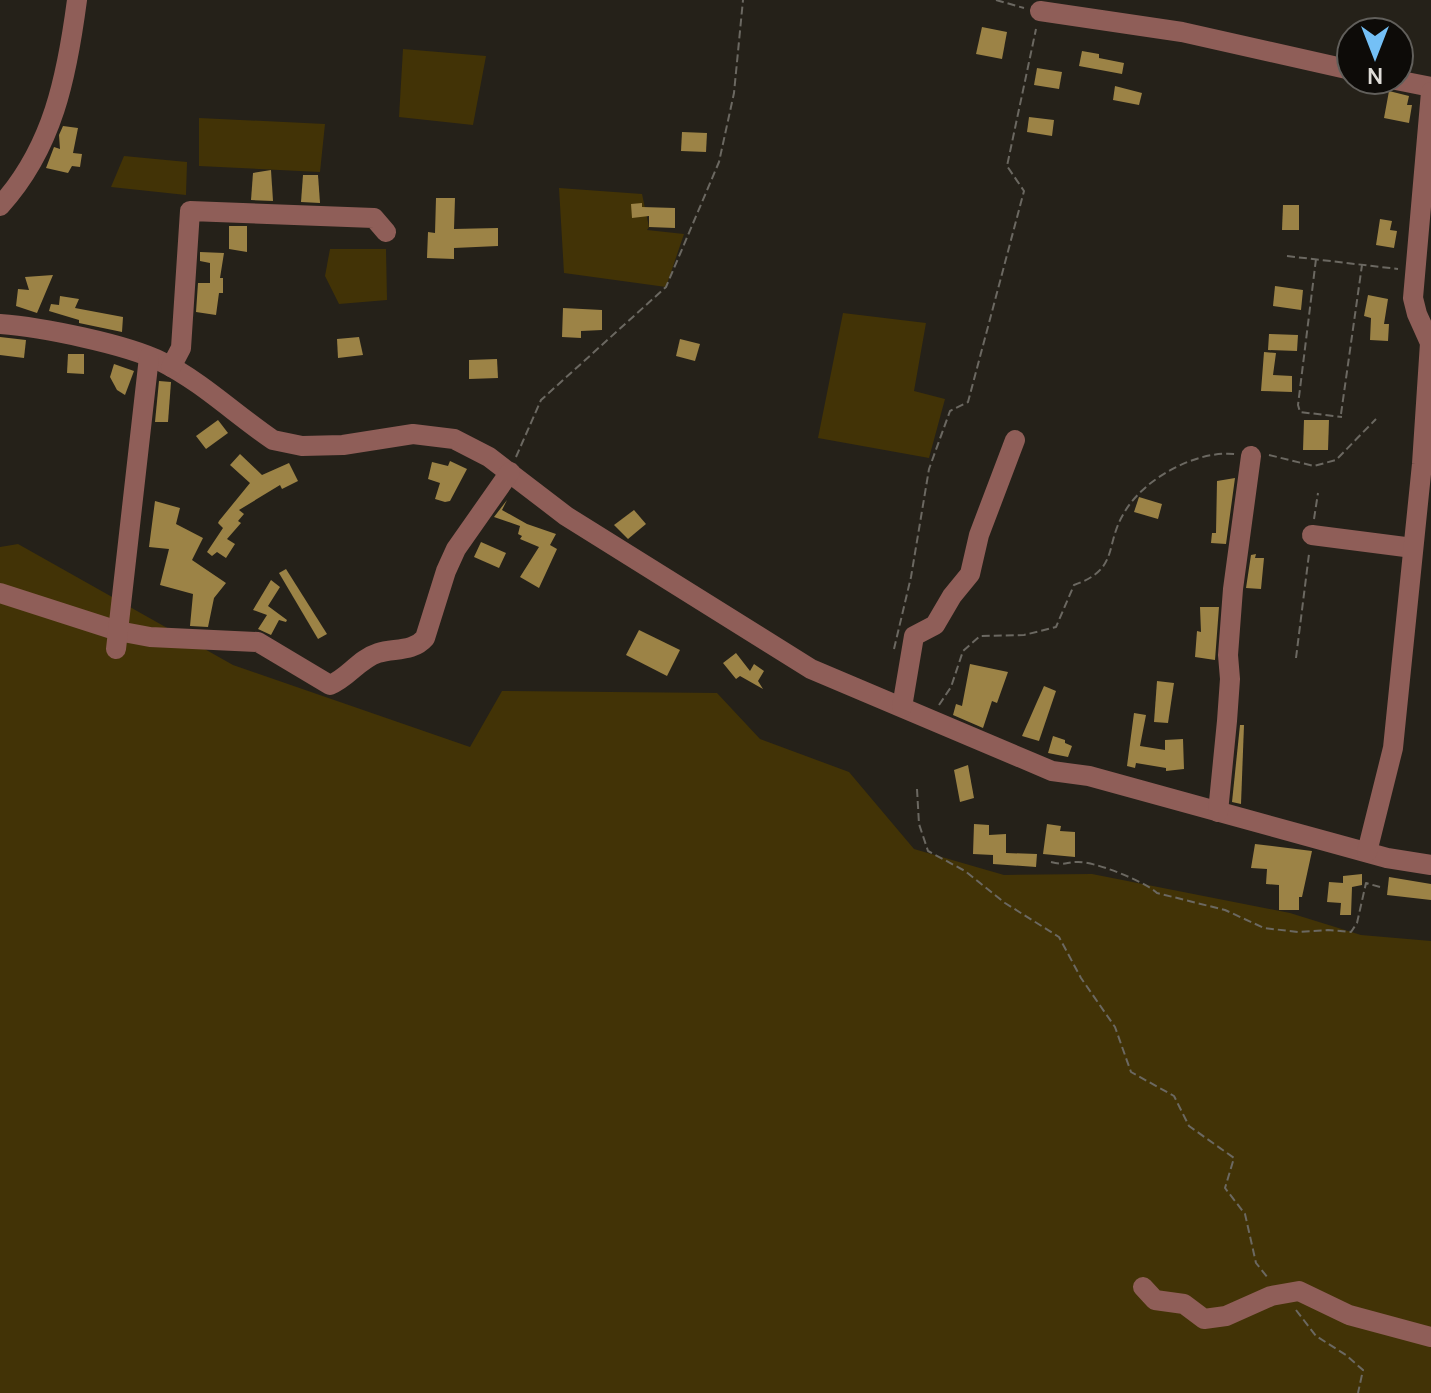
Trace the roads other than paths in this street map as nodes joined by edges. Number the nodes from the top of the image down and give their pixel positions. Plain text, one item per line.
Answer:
1 (77, 0) edge
2 (1040, 11) road end
3 (1335, 66) edge
4 (1431, 89) edge
5 (0, 206) edge
6 (386, 232) dead end
7 (0, 324) edge
8 (149, 357) junction
9 (171, 367) junction
10 (1015, 440) dead end
11 (1251, 456) road end
12 (510, 472) junction
13 (1312, 535) road end
14 (1413, 548) junction
15 (0, 593) edge
16 (117, 640) junction
17 (902, 707) junction
18 (1218, 812) junction
19 (1367, 852) junction
20 (1431, 865) edge
21 (1143, 1287) dead end
22 (1431, 1337) edge

1 - 5 street
2 - 3 street
4 - 14 street
6 - 9 street
7 - 8 street
8 - 9 street
8 - 16 street
9 - 12 street
10 - 17 street
11 - 18 street
12 - 16 street
12 - 17 street
13 - 14 street
14 - 19 street
15 - 16 street
17 - 18 street
18 - 19 street
19 - 20 street
21 - 22 street

